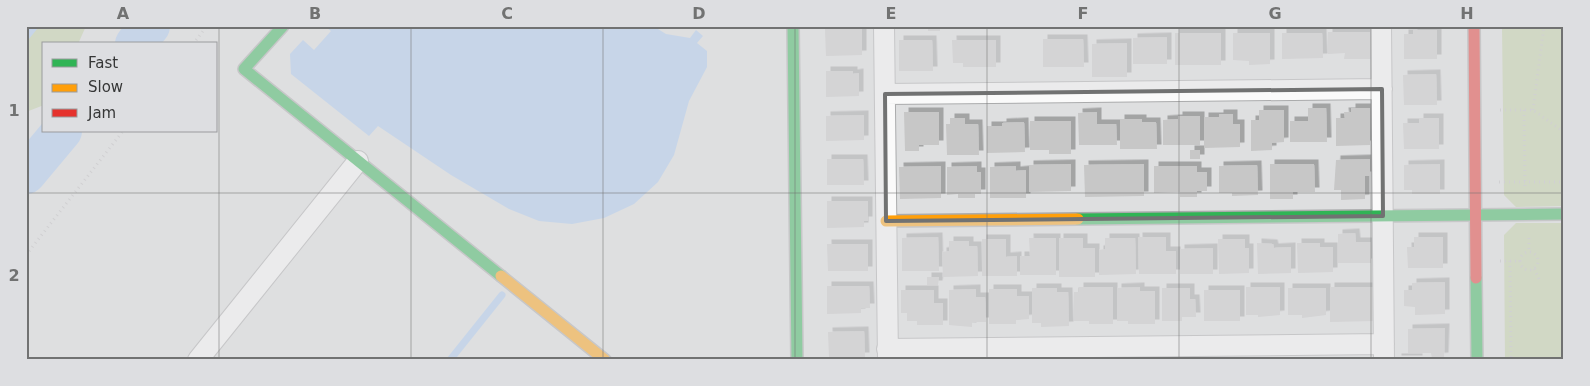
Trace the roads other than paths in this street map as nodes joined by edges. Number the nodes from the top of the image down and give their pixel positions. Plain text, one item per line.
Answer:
1 (284, 26) edge
2 (794, 26) edge
3 (884, 26) edge
4 (1381, 26) edge
5 (1474, 26) edge
6 (1382, 88) junction
7 (885, 94) junction
8 (358, 161) junction
9 (1564, 214) edge
10 (1383, 216) junction
11 (1476, 216) junction
12 (886, 222) junction
13 (1384, 352) edge
14 (887, 355) edge
15 (198, 360) edge
16 (605, 360) edge
17 (797, 360) edge
18 (1477, 360) edge

1 - 8 street
2 - 17 street
3 - 7 street
4 - 6 street
5 - 11 street
6 - 7 street
6 - 10 street
7 - 12 street
8 - 15 street
8 - 16 street
9 - 11 street
10 - 11 street
10 - 12 street
10 - 13 street
11 - 18 street
12 - 14 street
13 - 14 street

